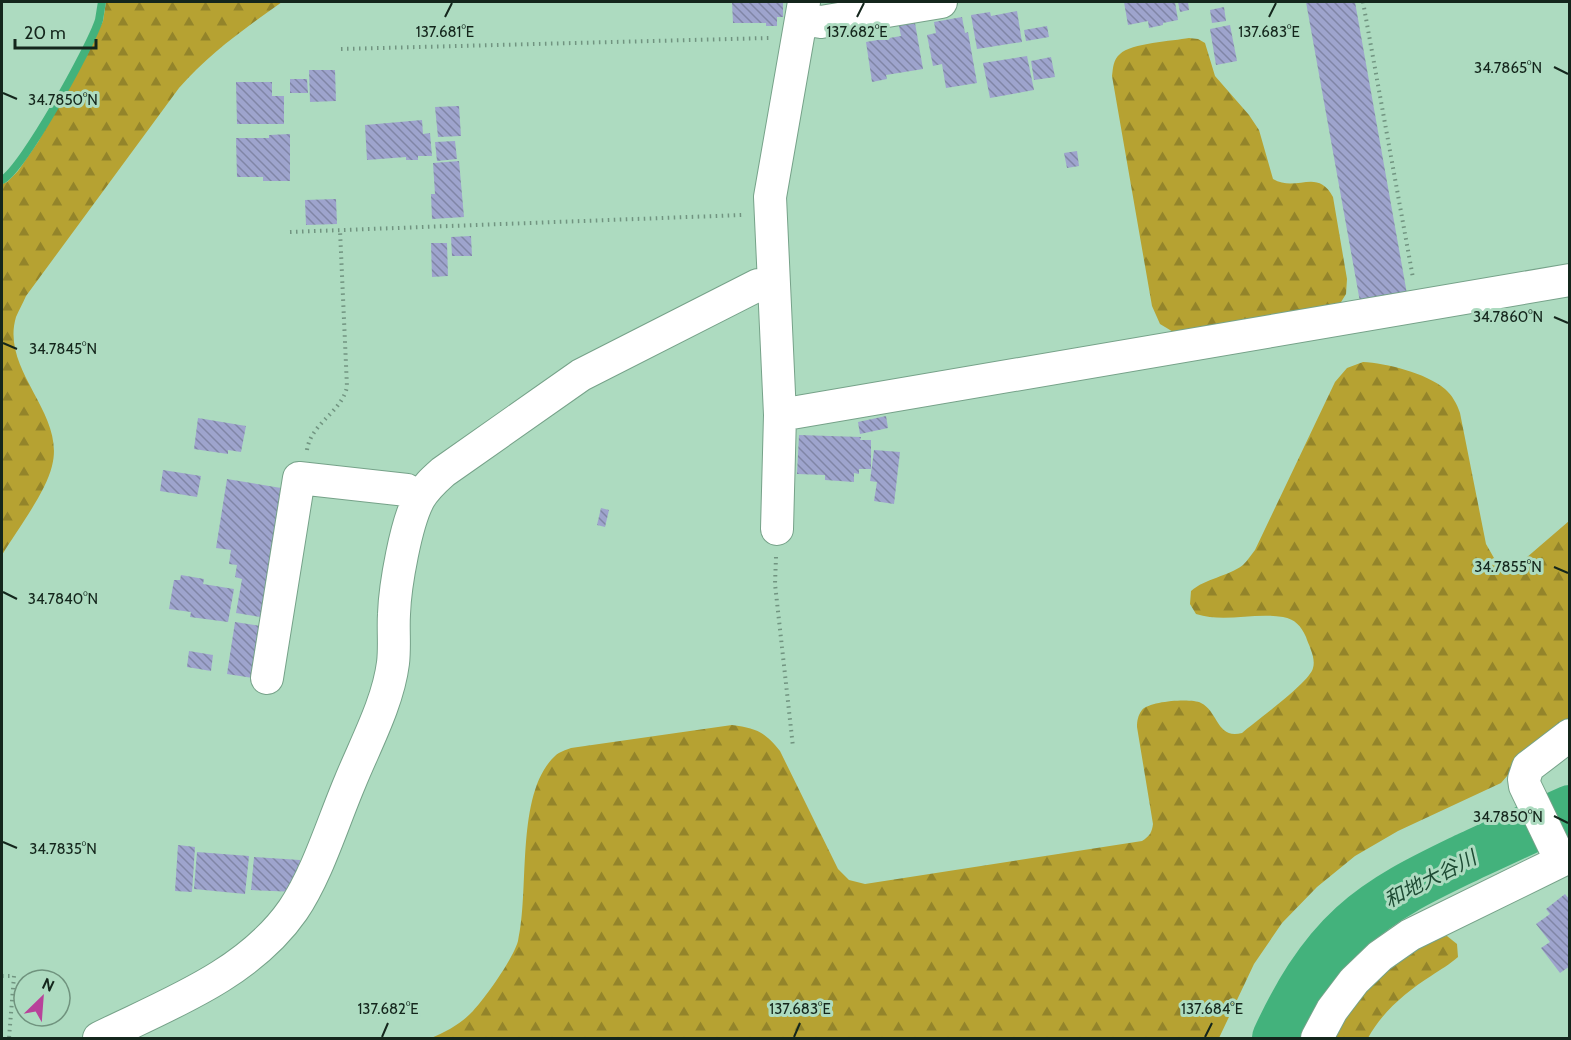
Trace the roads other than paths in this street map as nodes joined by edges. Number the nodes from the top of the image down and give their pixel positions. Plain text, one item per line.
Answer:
1 (941, 2) edge
2 (801, 20) edge
3 (1569, 280) edge
4 (774, 285) junction
5 (780, 415) junction
6 (420, 497) junction
7 (777, 529) road end
8 (267, 678) dead end
9 (1569, 735) edge
10 (99, 1038) edge
11 (1317, 1038) edge

1 - 2 street
2 - 4 street
3 - 5 street
4 - 5 street
4 - 6 street
5 - 7 street
6 - 8 street
6 - 10 street
9 - 11 street

